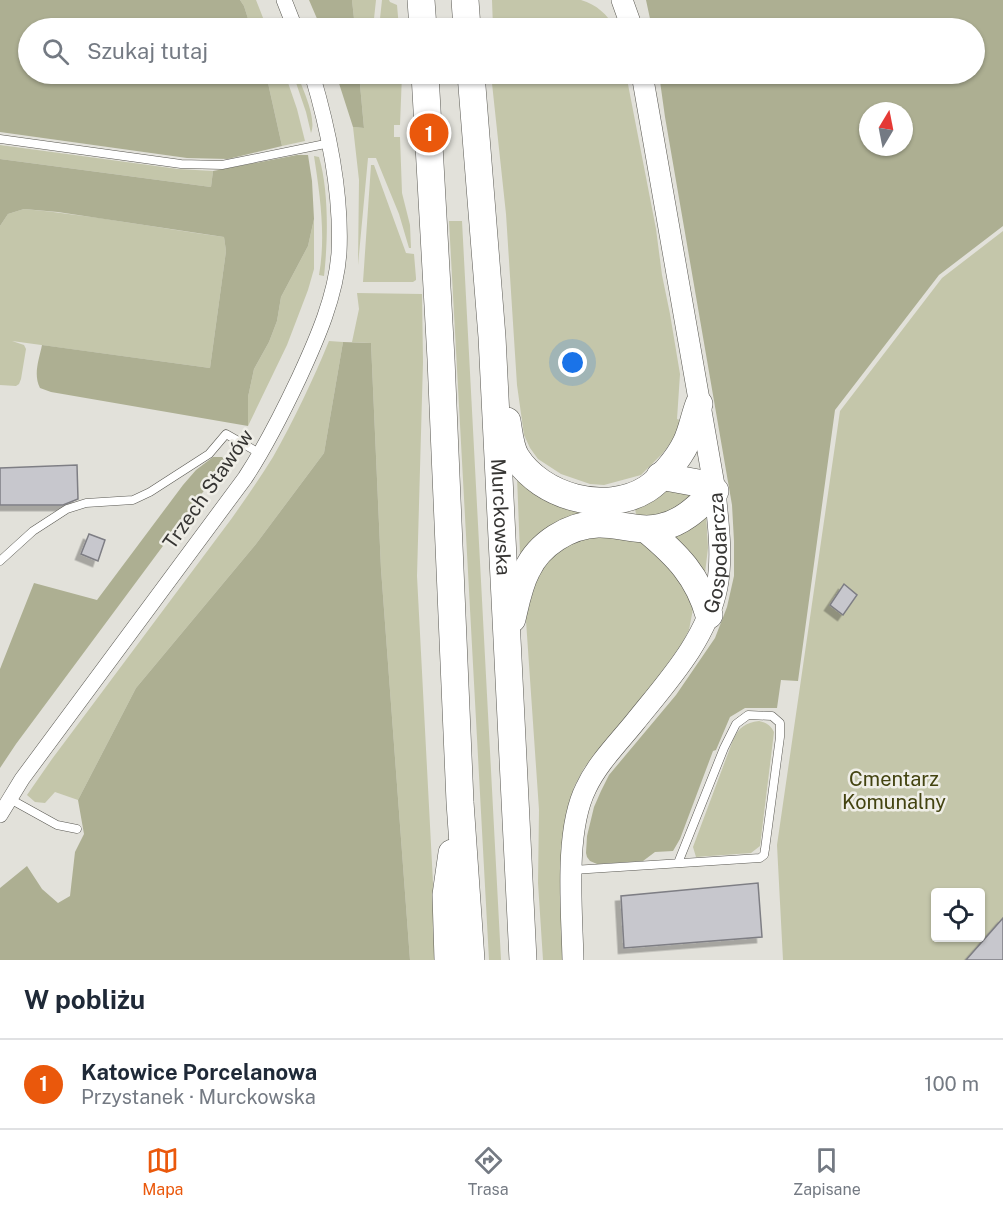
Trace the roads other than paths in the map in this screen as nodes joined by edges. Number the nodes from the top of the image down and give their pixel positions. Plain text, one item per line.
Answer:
1 (284, 0) edge
2 (622, 0) edge
3 (291, 18) edge
4 (628, 18) edge
5 (315, 84) edge
6 (426, 84) edge
7 (472, 84) edge
8 (644, 84) edge
9 (0, 139) edge
10 (330, 143) junction
11 (492, 337) junction
12 (699, 404) junction
13 (261, 454) junction
14 (660, 476) junction
15 (715, 491) junction
16 (647, 530) junction
17 (0, 561) edge
18 (709, 615) junction
19 (507, 662) junction
20 (10, 799) junction
21 (460, 801) junction
22 (0, 815) edge
23 (77, 829) dead end
24 (678, 863) junction
25 (572, 870) junction
26 (448, 960) edge
27 (471, 960) edge
28 (523, 960) edge
29 (573, 960) edge

1 - 3 street
2 - 4 street
5 - 10 street, Trzech Stawów
6 - 21 highway
7 - 11 highway, Murckowska
8 - 12 street, Gospodarcza
9 - 10 lane
10 - 13 street, Trzech Stawów
11 - 14 highway
11 - 19 highway, Murckowska
12 - 14 highway
12 - 15 street, Gospodarcza
13 - 17 lane
13 - 20 street, Trzech Stawów
14 - 15 highway
15 - 16 highway
15 - 18 street, Gospodarcza
16 - 18 highway
16 - 19 highway
18 - 25 street, Gospodarcza
19 - 28 highway, Murckowska
20 - 22 street, Trzech Stawów
20 - 23 lane
21 - 26 highway
21 - 27 highway
24 - 24 lane
24 - 25 lane
25 - 29 street, Gospodarcza

